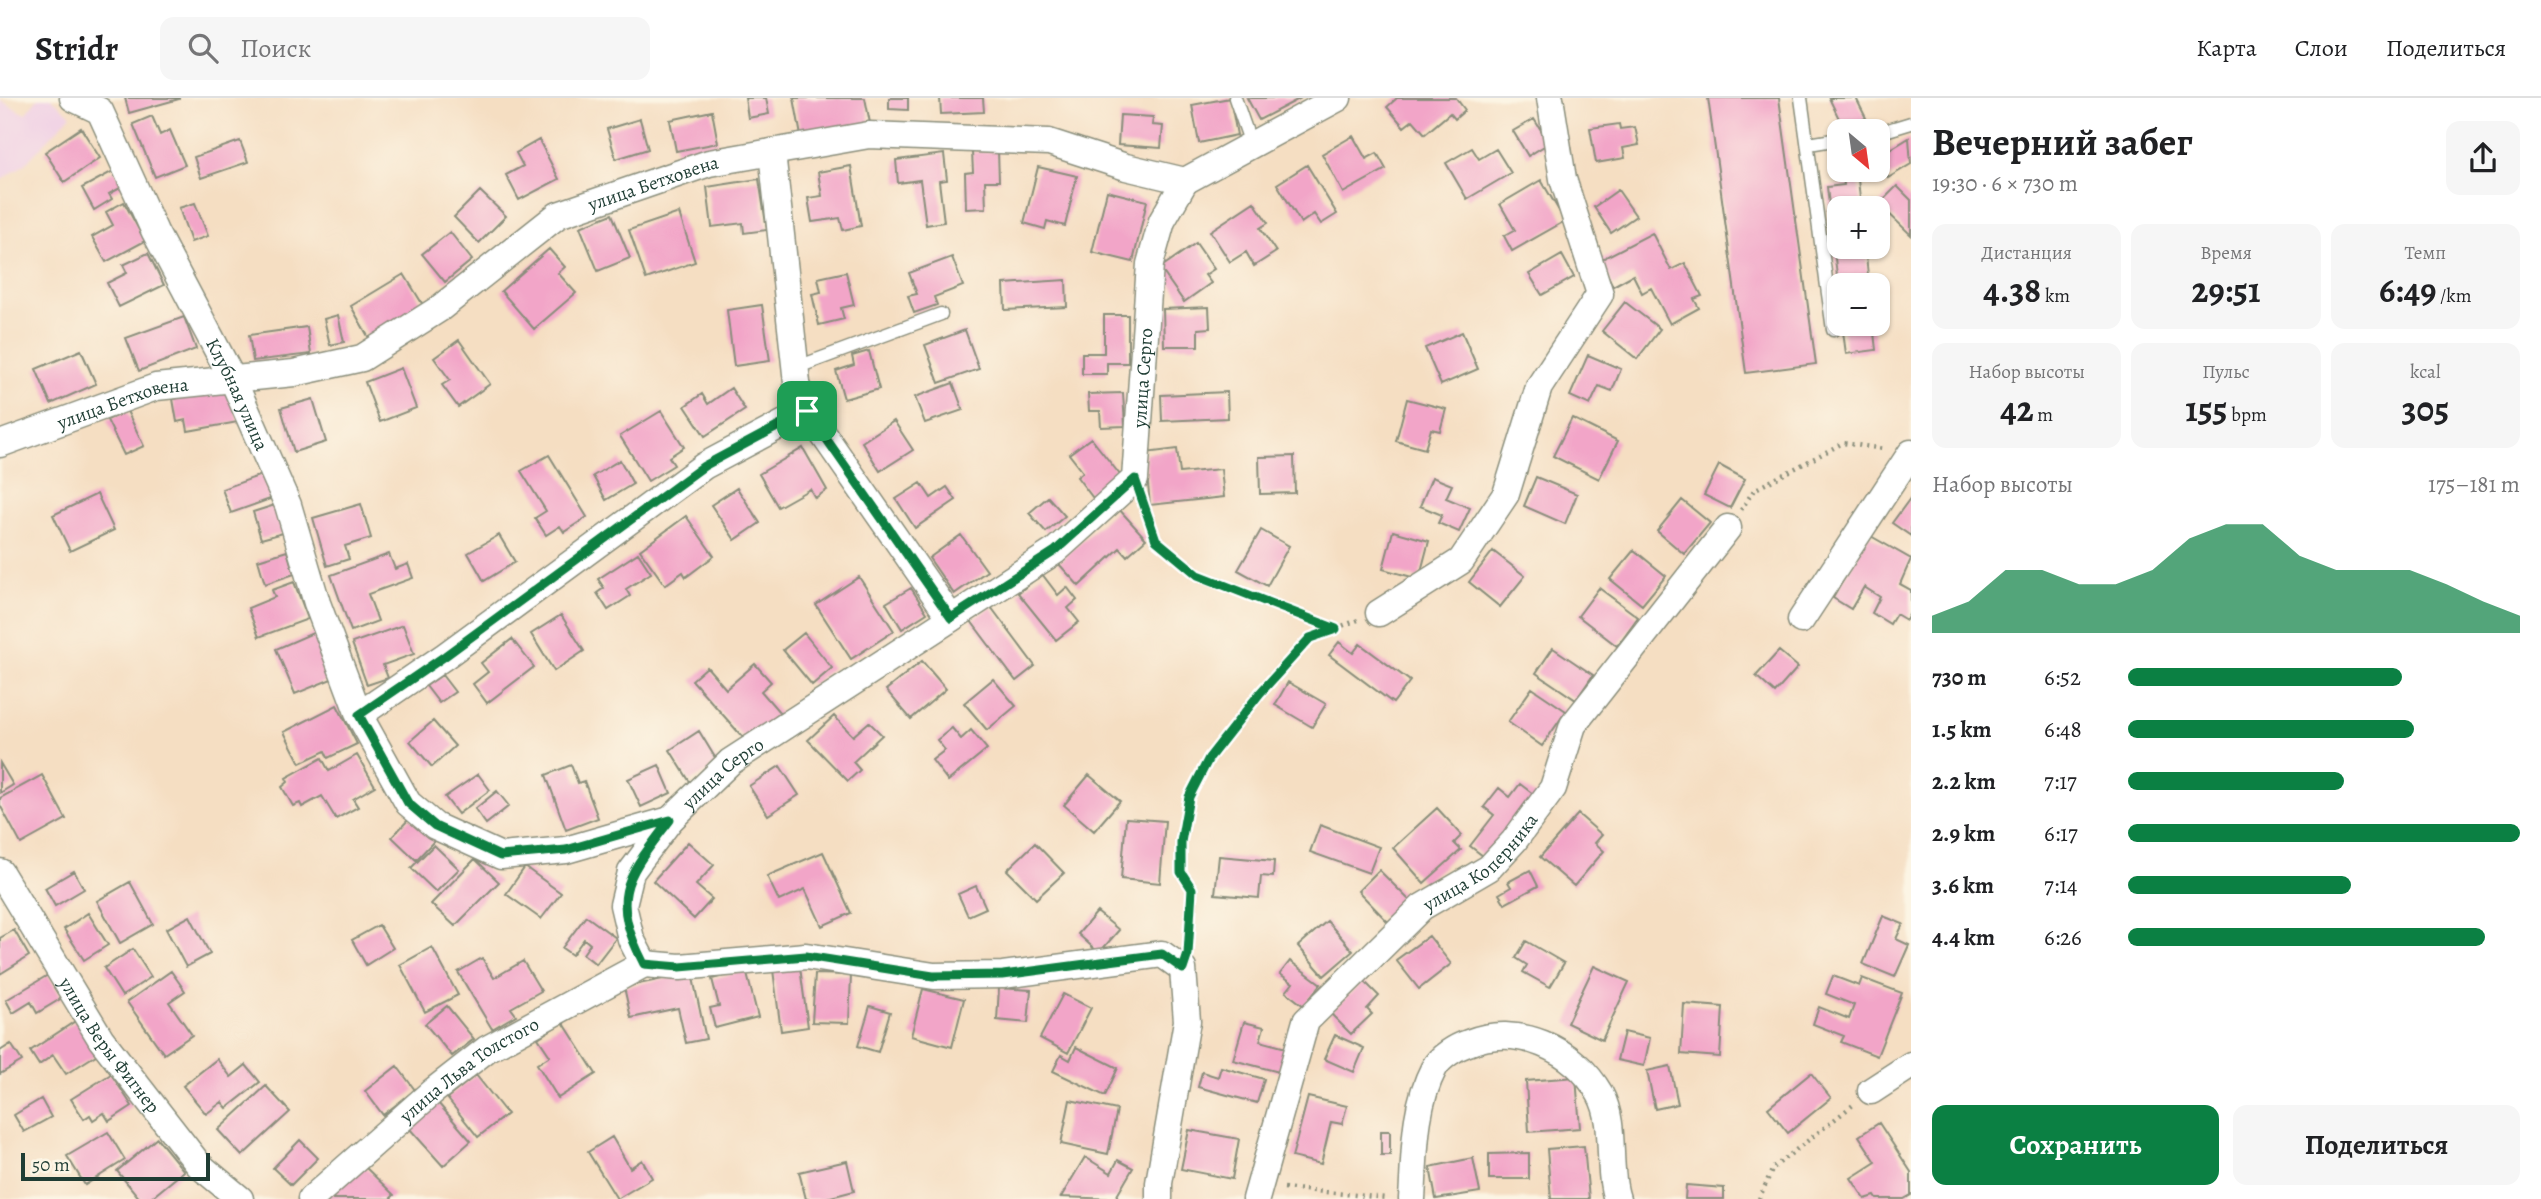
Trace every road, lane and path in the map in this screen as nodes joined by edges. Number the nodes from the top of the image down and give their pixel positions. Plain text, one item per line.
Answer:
1 (73, 98) edge
2 (1235, 98) edge
3 (1338, 98) edge
4 (1550, 98) edge
5 (1801, 98) edge
6 (98, 105) edge
7 (1911, 123) edge
8 (1890, 129) edge
9 (1827, 141) edge
10 (1809, 144) junction
11 (1252, 147) junction
12 (772, 152) junction
13 (1185, 181) junction
14 (1827, 284) edge
15 (941, 314) dead end
16 (795, 368) junction
17 (232, 378) junction
18 (807, 411) junction
19 (0, 444) edge
20 (1910, 453) edge
21 (1135, 479) junction
22 (1728, 528) joint
23 (1379, 612) joint
24 (951, 618) junction
25 (1801, 620) dead end
26 (1336, 629) junction
27 (359, 715) junction
28 (670, 820) junction
29 (0, 872) edge
30 (644, 964) junction
31 (1183, 969) junction
32 (1911, 1065) edge
33 (1871, 1091) joint
34 (1257, 1192) edge
35 (240, 1199) edge
36 (311, 1199) edge
37 (1159, 1199) edge
38 (1398, 1199) edge
39 (1412, 1199) edge
40 (1617, 1199) edge
41 (1759, 1199) edge

1 - 6 street, Клубная улица
2 - 11 lane
3 - 11 street
4 - 23 street
5 - 10 lane
6 - 17 street, Клубная улица
7 - 8 lane
9 - 10 lane
10 - 14 lane
11 - 13 street
12 - 13 street, улица Бетховена
12 - 16 street
12 - 17 street, улица Бетховена
13 - 21 street, улица Серго
15 - 16 lane
16 - 18 street
17 - 19 street, улица Бетховена
17 - 27 street, Клубная улица
18 - 24 street
18 - 27 street
20 - 22 path
20 - 25 street
21 - 24 street, улица Серго
21 - 26 path
22 - 34 street, улица Коперника
23 - 26 path
24 - 28 street, улица Серго
26 - 31 path
27 - 28 street, Клубная улица
28 - 30 street, улица Серго
29 - 35 street, улица Веры Фигнер
30 - 31 street
30 - 36 street, улица Льва Толстого
31 - 37 street
32 - 33 street
33 - 41 path
34 - 38 path
39 - 40 street

